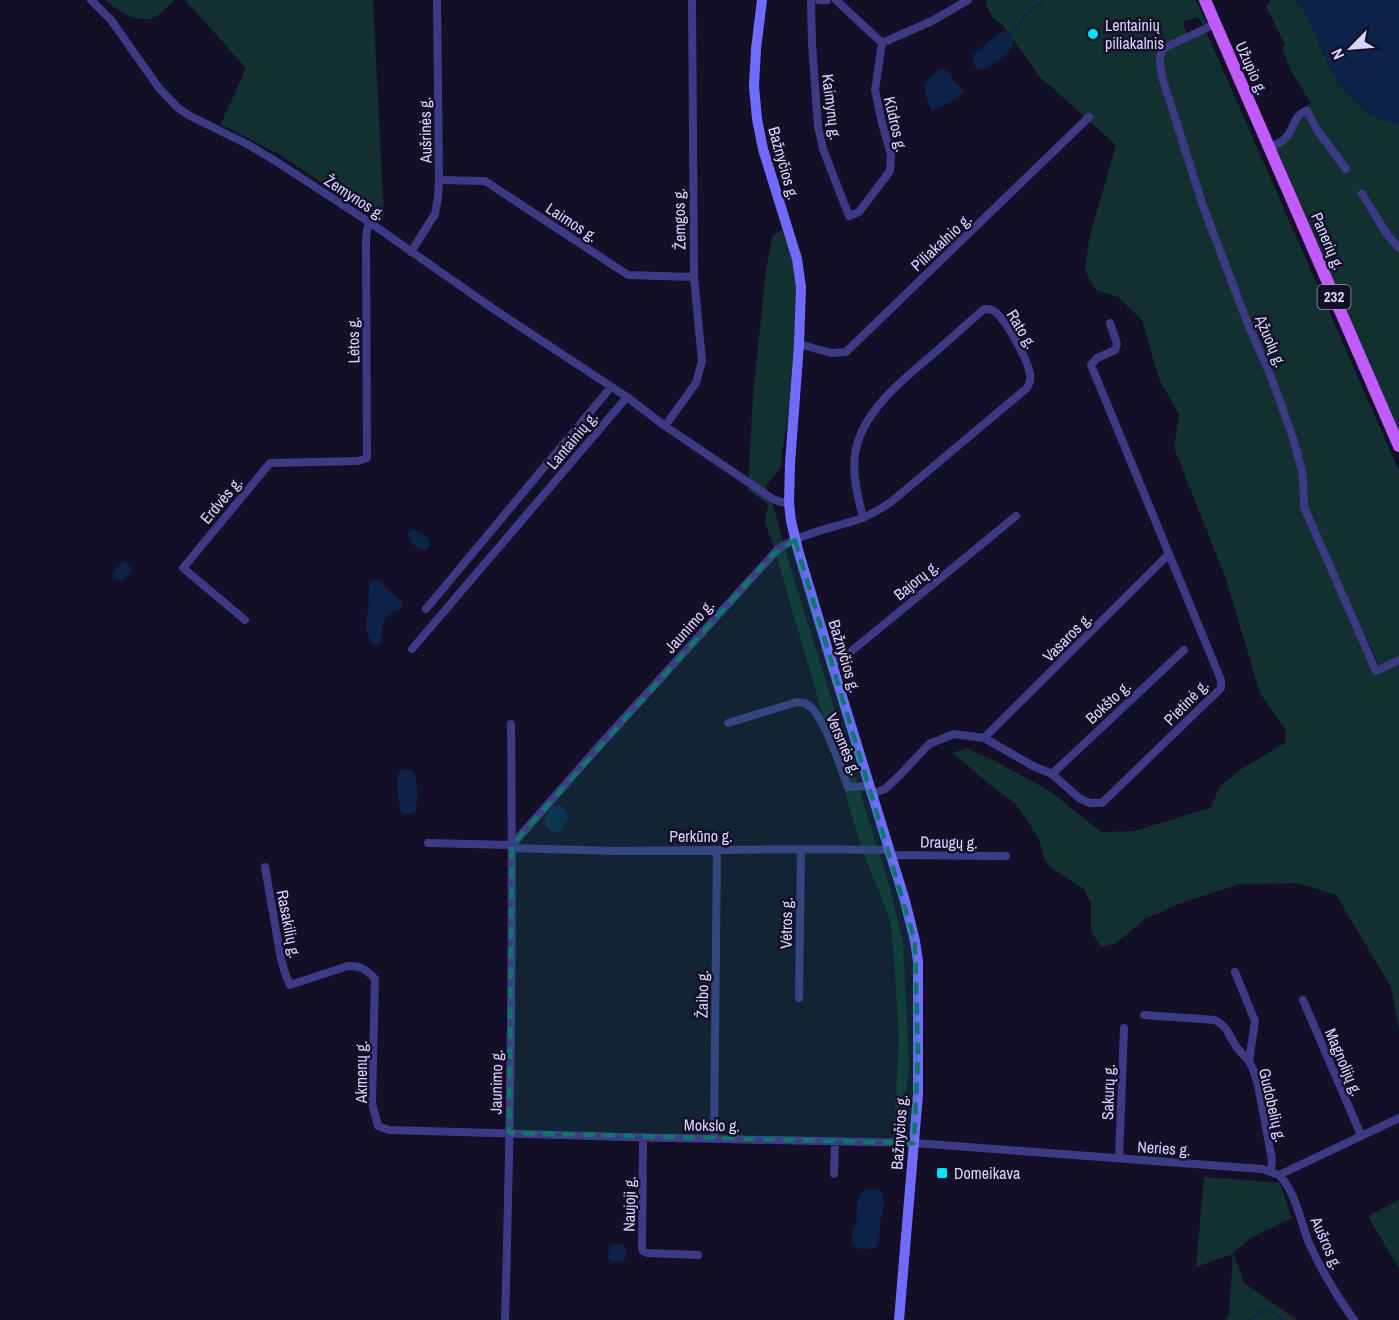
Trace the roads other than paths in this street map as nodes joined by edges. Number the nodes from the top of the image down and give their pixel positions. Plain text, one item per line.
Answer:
1 (91, 0) edge
2 (437, 0) edge
3 (692, 0) edge
4 (762, 0) edge
5 (812, 0) edge
6 (819, 0) edge
7 (827, 0) edge
8 (836, 0) edge
9 (968, 0) edge
10 (1205, 0) edge
11 (1215, 24) junction
12 (882, 43) junction
13 (1089, 117) dead end
14 (1269, 148) junction
15 (1347, 169) dead end
16 (439, 180) junction
17 (1362, 194) dead end
18 (873, 195) joint
19 (369, 222) junction
20 (1399, 248) edge
21 (411, 252) junction
22 (694, 277) junction
23 (1110, 323) dead end
24 (799, 344) junction
25 (611, 387) junction
26 (627, 397) junction
27 (665, 426) junction
28 (1399, 446) edge
29 (367, 458) joint
30 (789, 503) junction
31 (1016, 516) dead end
32 (863, 518) junction
33 (795, 540) junction
34 (1168, 555) junction
35 (426, 609) dead end
36 (245, 620) dead end
37 (412, 649) dead end
38 (1184, 650) dead end
39 (1399, 660) edge
40 (832, 664) junction
41 (729, 723) dead end
42 (510, 724) dead end
43 (984, 738) junction
44 (1052, 774) junction
45 (871, 790) junction
46 (428, 843) dead end
47 (512, 847) junction
48 (801, 849) junction
49 (717, 850) junction
50 (890, 853) junction
51 (1006, 856) dead end
52 (265, 867) dead end
53 (1235, 972) dead end
54 (290, 985) joint
55 (799, 998) dead end
56 (1303, 1000) dead end
57 (1144, 1015) dead end
58 (1124, 1028) dead end
59 (1249, 1061) junction
60 (1399, 1118) edge
61 (509, 1133) junction
62 (1361, 1135) junction
63 (643, 1137) junction
64 (714, 1138) junction
65 (835, 1141) junction
66 (914, 1143) junction
67 (1119, 1158) junction
68 (1275, 1173) junction
69 (834, 1174) dead end
70 (698, 1255) dead end
71 (1352, 1319) edge
72 (505, 1320) edge
73 (899, 1320) edge

1 - 19 street, Žemynos g.
2 - 16 street, Aušrinės g.
3 - 22 street, Žemgos g.
4 - 24 main road, Bažnyčios g.
5 - 18 street, Kaimynų g.
6 - 7 street
8 - 12 street
9 - 12 street
10 - 11 main road, Užupio g. / 232
11 - 14 main road, Užupio g. / 232
11 - 39 street, Ąžuolų g.
12 - 18 street, Kūdros g.
13 - 24 street, Piliakalnio g.
14 - 15 street
14 - 28 main road, Panerių g. / 232
16 - 21 street, Aušrinės g.
16 - 22 street, Laimos g.
17 - 20 street
19 - 21 street, Žemynos g.
19 - 29 street, Lėtos g.
21 - 25 street, Žemynos g.
22 - 27 street, Žemgos g.
23 - 34 street, Pietinė g.
24 - 30 main road, Bažnyčios g.
25 - 26 street, Žemynos g.
25 - 35 street
26 - 27 street
26 - 37 street, Lantainių g.
27 - 30 street
29 - 36 street, Erdvės g.
30 - 33 main road, Bažnyčios g.
31 - 40 street, Bajorų g.
32 - 32 street, Rato g.
32 - 33 street, Rato g.
33 - 40 main road, Bažnyčios g.
33 - 47 street, Jaunimo g.
34 - 43 street, Vasaros g.
34 - 44 street, Pietinė g.
38 - 44 street, Bokšto g.
40 - 45 main road, Bažnyčios g.
41 - 45 street, Versmės g.
42 - 47 street, Jaunimo g.
43 - 44 street, Pietinė g.
43 - 45 street, Pietinė g.
45 - 50 main road, Bažnyčios g.
46 - 47 street, Perkūno g.
47 - 49 street, Perkūno g.
47 - 61 street, Jaunimo g.
48 - 49 street, Perkūno g.
48 - 50 street, Perkūno g.
48 - 55 street, Vėtros g.
49 - 64 street, Žaibo g.
50 - 51 street, Draugų g.
50 - 66 main road, Bažnyčios g.
52 - 54 street, Rasakilių g.
53 - 59 street
54 - 61 street, Akmenų g.
56 - 62 street, Magnolijų g.
57 - 59 street, Gudobelių g.
58 - 67 street, Sakurų g.
59 - 68 street, Gudobelių g.
60 - 62 street
61 - 63 street, Mokslo g.
61 - 72 street, Jaunimo g.
62 - 68 street
63 - 64 street, Mokslo g.
63 - 70 street, Naujoji g.
64 - 65 street, Mokslo g.
65 - 66 street, Mokslo g.
65 - 69 street
66 - 67 street, Neries g.
66 - 73 main road, Bažnyčios g.
67 - 68 street, Neries g.
68 - 71 street, Aušros g.

